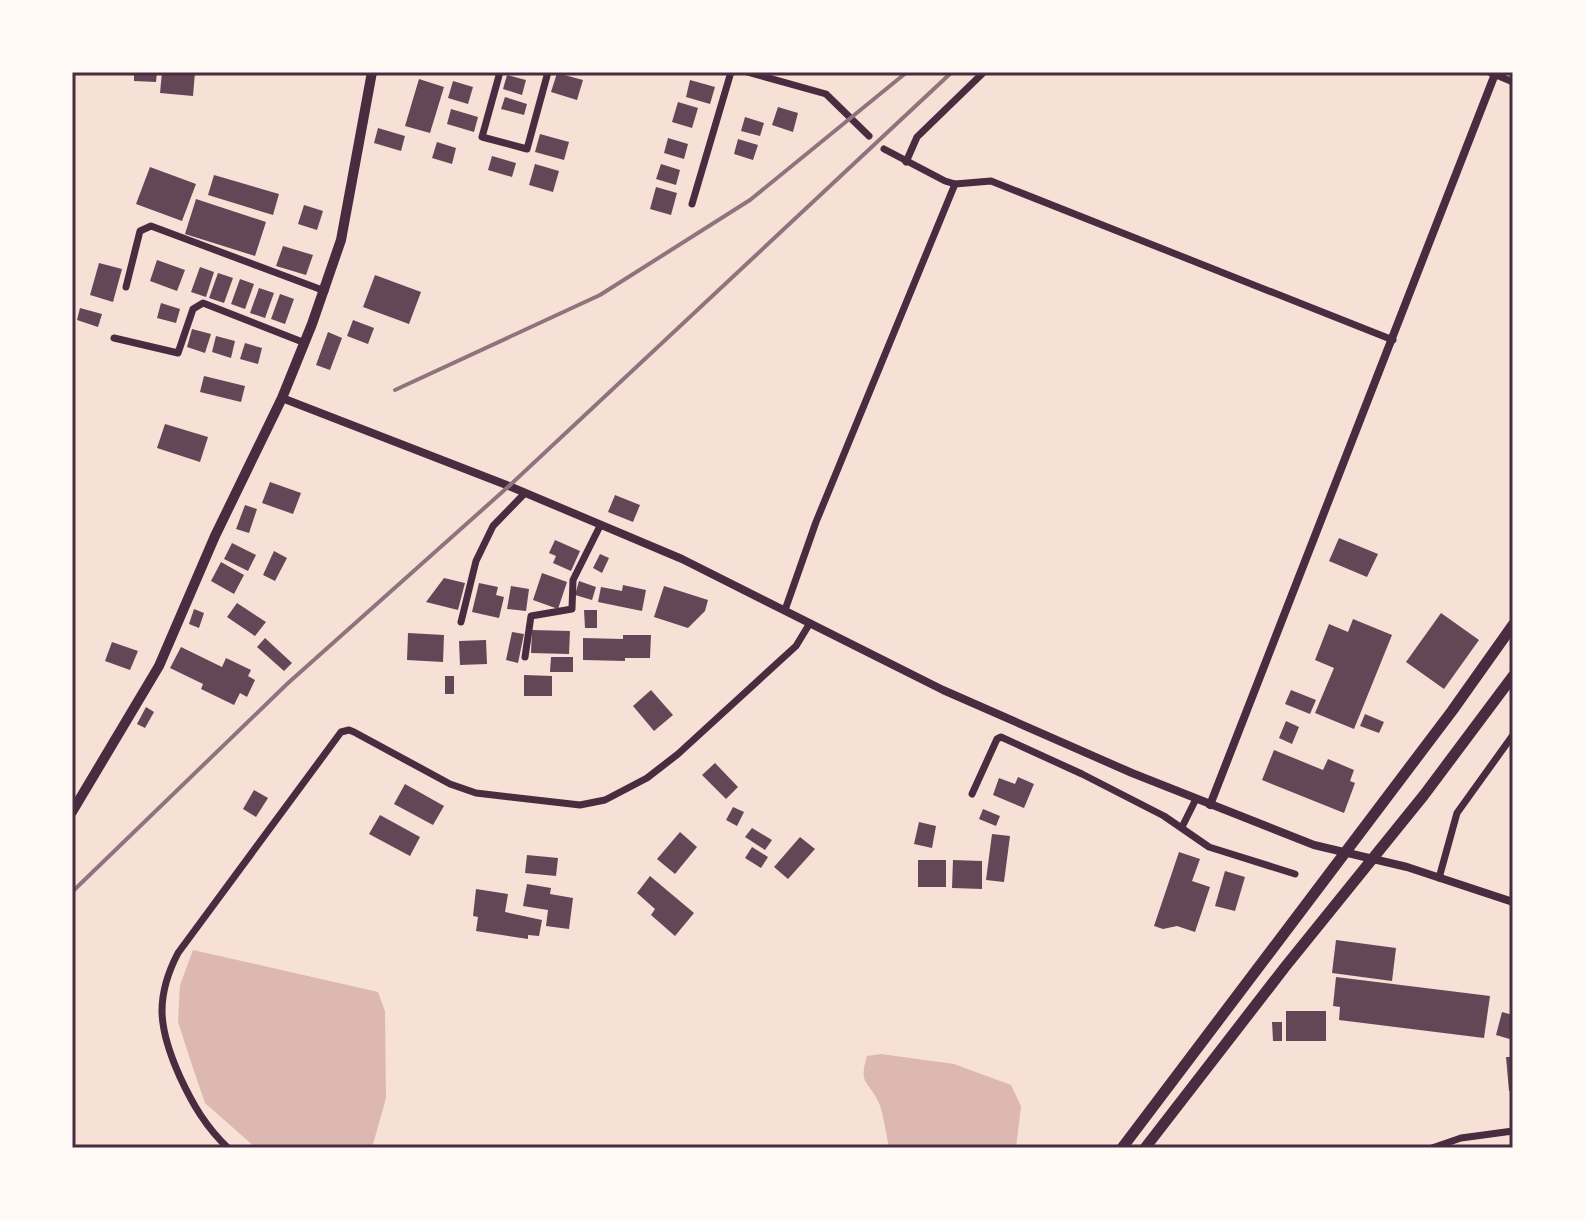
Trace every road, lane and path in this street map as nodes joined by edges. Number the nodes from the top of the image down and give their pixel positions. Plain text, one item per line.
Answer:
1 (372, 72) edge
2 (500, 72) edge
3 (548, 72) edge
4 (731, 72) edge
5 (747, 72) edge
6 (788, 72) edge
7 (984, 72) edge
8 (1493, 73) edge
9 (784, 82) junction
10 (1513, 82) edge
11 (869, 136) dead end
12 (884, 149) dead end
13 (906, 162) junction
14 (955, 184) junction
15 (692, 204) dead end
16 (126, 287) dead end
17 (325, 291) junction
18 (114, 338) dead end
19 (1393, 340) junction
20 (305, 343) junction
21 (282, 398) junction
22 (525, 493) junction
23 (600, 526) junction
24 (785, 610) junction
25 (461, 622) dead end
26 (810, 623) junction
27 (1513, 625) edge
28 (525, 657) dead end
29 (1513, 676) edge
30 (1513, 735) edge
31 (972, 794) dead end
32 (1196, 799) junction
33 (1210, 805) junction
34 (72, 812) edge
35 (1182, 827) junction
36 (1344, 853) junction
37 (1370, 859) junction
38 (1295, 874) dead end
39 (1439, 878) junction
40 (1513, 902) edge
41 (1513, 1131) edge
42 (228, 1148) edge
43 (1122, 1148) edge
44 (1145, 1148) edge
45 (1432, 1148) edge

1 - 17 main road
2 - 3 street
4 - 15 street
5 - 9 street
6 - 9 street
7 - 13 street
8 - 10 street
8 - 19 street
9 - 11 street
12 - 13 street
13 - 14 street
14 - 19 street
14 - 24 street
16 - 17 street
17 - 20 main road
18 - 20 street
19 - 33 street
20 - 21 main road
21 - 22 street
21 - 34 main road
22 - 23 street
22 - 25 street
23 - 24 street
23 - 28 street
24 - 26 street
26 - 32 street
26 - 42 street
27 - 36 highway
29 - 37 highway
30 - 39 street
31 - 35 street
32 - 33 street
32 - 35 street
33 - 36 street
35 - 38 street
36 - 37 street
36 - 43 highway
37 - 39 street
37 - 44 highway
39 - 40 street
41 - 45 street

